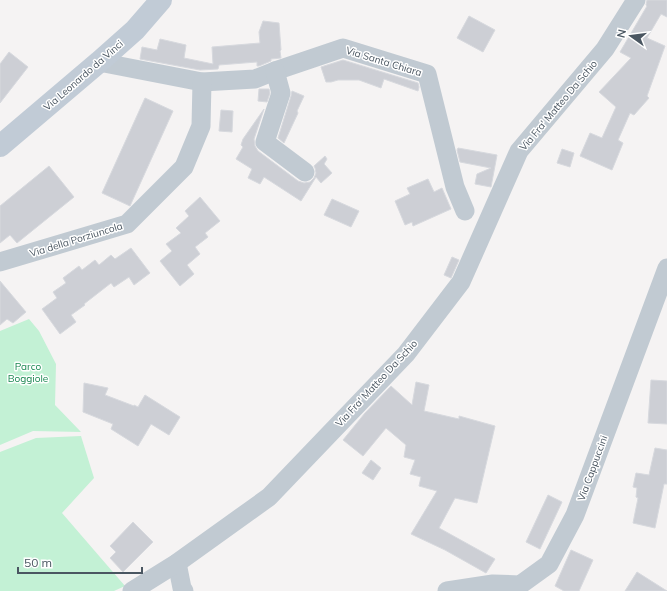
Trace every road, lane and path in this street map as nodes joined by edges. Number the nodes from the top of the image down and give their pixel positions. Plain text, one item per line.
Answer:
1 (161, 0) edge
2 (636, 0) edge
3 (99, 62) junction
4 (275, 70) junction
5 (202, 82) junction
6 (0, 146) edge
7 (306, 172) dead end
8 (465, 211) dead end
9 (0, 262) edge
10 (667, 268) edge
11 (660, 306) edge
12 (177, 563) junction
13 (132, 591) edge
14 (184, 591) edge
15 (447, 591) edge

1 - 3 street, Via Leonardo da Vinci
2 - 12 street, Via Fra' Matteo Da Schio
3 - 5 street, Via Santa Chiara
3 - 6 street, Via Leonardo da Vinci
4 - 5 street, Via Santa Chiara
4 - 7 street
4 - 8 street, Via Santa Chiara
5 - 9 street, Via della Porziuncola
10 - 11 street, Via Cappuccini
11 - 15 street, Via Cappuccini
12 - 13 street, Via Fra' Matteo Da Schio
12 - 14 street

